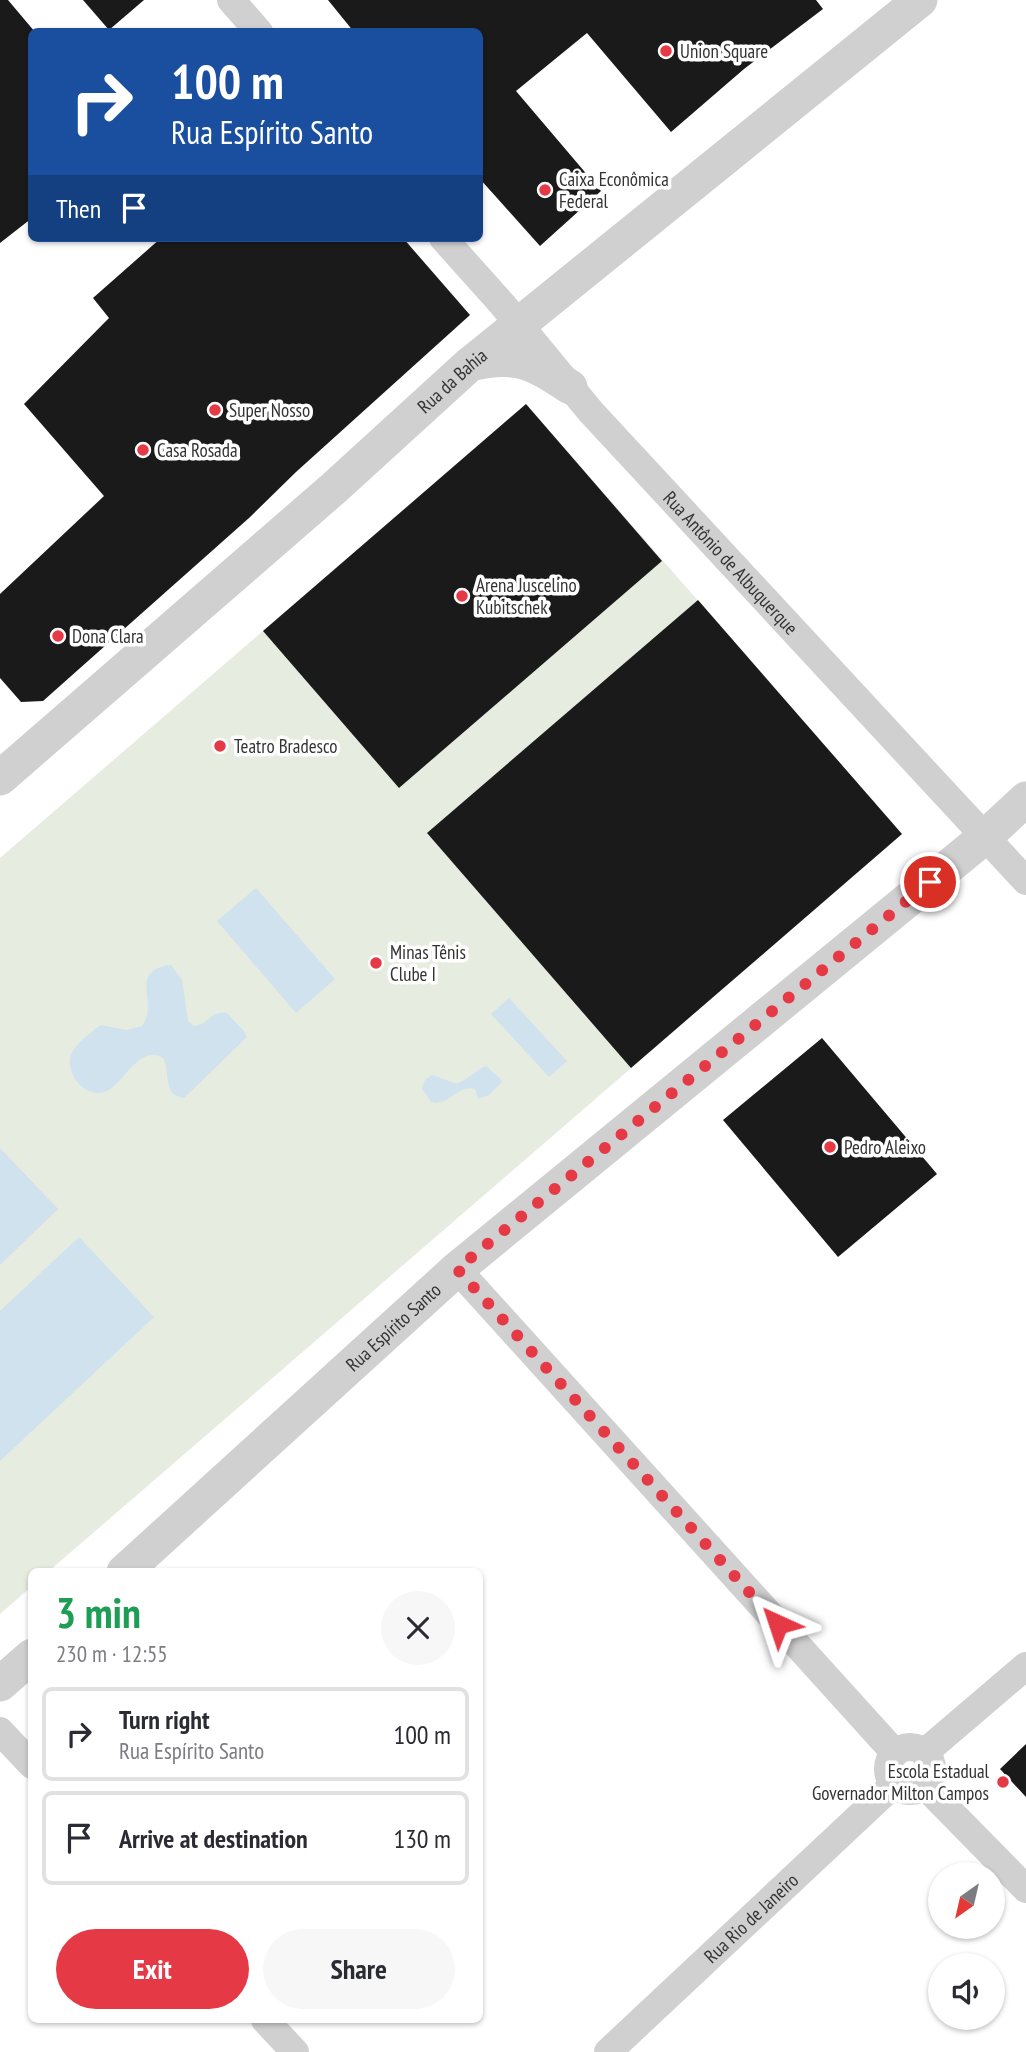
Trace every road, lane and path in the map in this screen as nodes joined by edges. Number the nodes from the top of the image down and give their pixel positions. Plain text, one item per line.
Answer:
1 (231, 0) edge
2 (920, 0) edge
3 (256, 28) edge
4 (447, 242) edge
5 (518, 323) junction
6 (470, 364) junction
7 (570, 387) junction
8 (4, 767) edge
9 (1026, 799) edge
10 (986, 836) junction
11 (1026, 881) edge
12 (457, 1269) junction
13 (128, 1568) edge
14 (28, 1660) edge
15 (1026, 1666) edge
16 (0, 1685) edge
17 (0, 1731) edge
18 (895, 1753) junction
19 (925, 1753) junction
20 (28, 1761) edge
21 (894, 1784) junction
22 (925, 1785) junction
23 (1026, 1889) edge
24 (268, 2023) edge
25 (295, 2052) edge
26 (608, 2052) edge

1 - 3 street
2 - 5 street, Rua da Bahia
4 - 5 street, Rua Antônio de Albuquerque
5 - 6 street, Rua da Bahia
5 - 7 street, Rua Antônio de Albuquerque
6 - 7 street
6 - 8 street, Rua da Bahia
7 - 10 street, Rua Antônio de Albuquerque
9 - 10 street, Rua Espírito Santo
10 - 11 street, Rua Antônio de Albuquerque
10 - 12 street, Rua Espírito Santo
12 - 13 street, Rua Espírito Santo
12 - 18 street
14 - 16 street
15 - 19 street
17 - 20 street
18 - 19 street
18 - 21 street
19 - 22 street
21 - 22 street
21 - 26 street, Rua Rio de Janeiro
22 - 23 street
24 - 25 street

